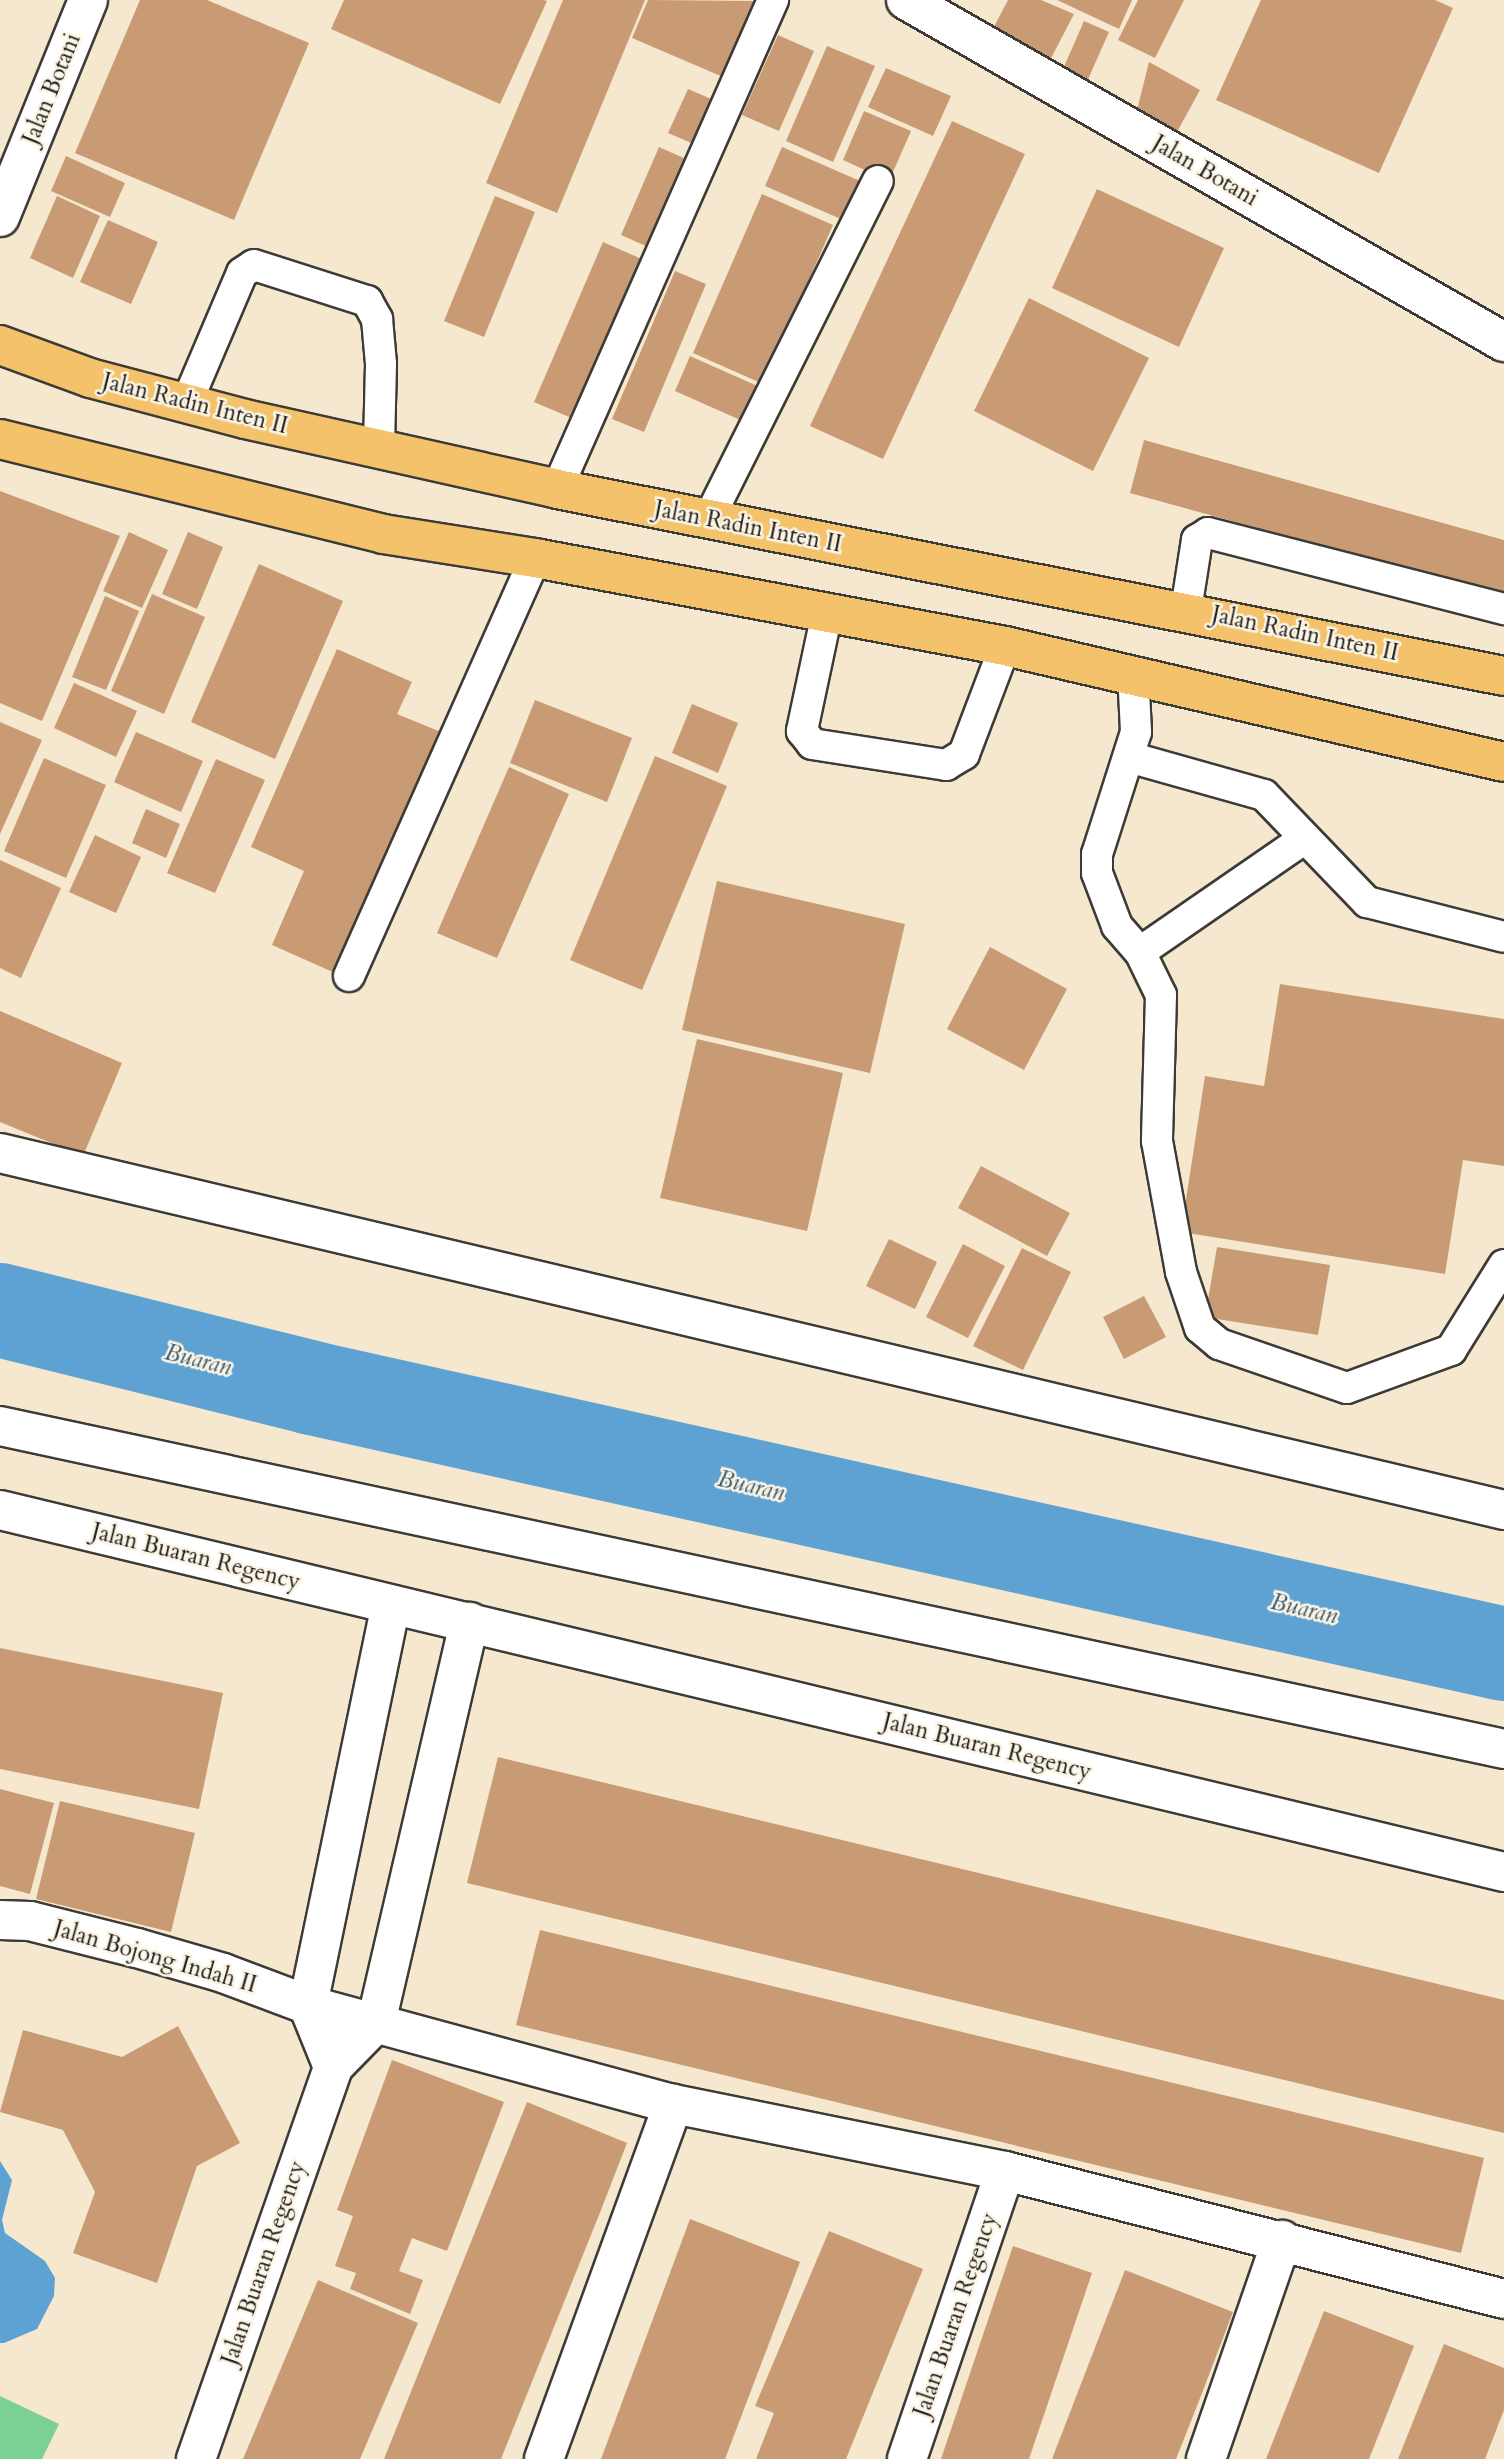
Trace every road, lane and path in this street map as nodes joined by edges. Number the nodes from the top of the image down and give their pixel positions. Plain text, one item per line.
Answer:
1 (88, 0) edge
2 (773, 0) edge
3 (906, 0) edge
4 (878, 181) dead end
5 (0, 216) edge
6 (1504, 342) edge
7 (0, 345) edge
8 (187, 402) junction
9 (0, 439) edge
10 (379, 448) junction
11 (557, 489) junction
12 (708, 520) junction
13 (535, 558) junction
14 (1504, 609) edge
15 (1186, 610) junction
16 (827, 613) junction
17 (1005, 646) junction
18 (1133, 672) junction
19 (1504, 676) edge
20 (1129, 757) junction
21 (1504, 762) edge
22 (1304, 839) junction
23 (1504, 937) edge
24 (1140, 952) junction
25 (349, 976) dead end
26 (0, 1153) edge
27 (1504, 1265) edge
28 (0, 1426) edge
29 (0, 1510) edge
30 (1504, 1510) edge
31 (391, 1604) junction
32 (469, 1622) junction
33 (1504, 1749) edge
34 (1504, 1872) edge
35 (0, 1920) edge
36 (308, 2005) junction
37 (376, 2023) junction
38 (333, 2067) junction
39 (673, 2104) junction
40 (1005, 2171) junction
41 (1282, 2241) junction
42 (1504, 2299) edge
43 (196, 2459) edge
44 (544, 2459) edge
45 (907, 2459) edge
46 (1206, 2459) edge

1 - 5 street, Jalan Botani
2 - 11 lane
3 - 6 street, Jalan Botani
4 - 12 lane
7 - 8 main road, Jalan Radin Inten II
8 - 10 main road, Jalan Radin Inten II
8 - 10 lane
9 - 13 main road
10 - 11 main road, Jalan Radin Inten II
11 - 12 main road, Jalan Radin Inten II
12 - 15 main road, Jalan Radin Inten II
13 - 16 main road
13 - 25 lane
14 - 15 lane
15 - 19 main road, Jalan Radin Inten II
16 - 17 main road
16 - 17 lane
17 - 18 main road
18 - 20 lane
18 - 21 main road
20 - 22 lane
20 - 24 lane
22 - 23 lane
22 - 24 lane
24 - 27 lane
26 - 30 street
28 - 33 street
29 - 31 street, Jalan Buaran Regency
31 - 32 street, Jalan Buaran Regency
31 - 36 street
32 - 34 street, Jalan Buaran Regency
32 - 37 street
35 - 36 street, Jalan Bojong Indah II
36 - 37 street
36 - 38 street
37 - 38 street, Jalan Buaran Regency
37 - 39 street
38 - 43 street, Jalan Buaran Regency
39 - 40 street
39 - 44 street
40 - 41 street
40 - 45 street, Jalan Buaran Regency
41 - 42 street
41 - 46 street

